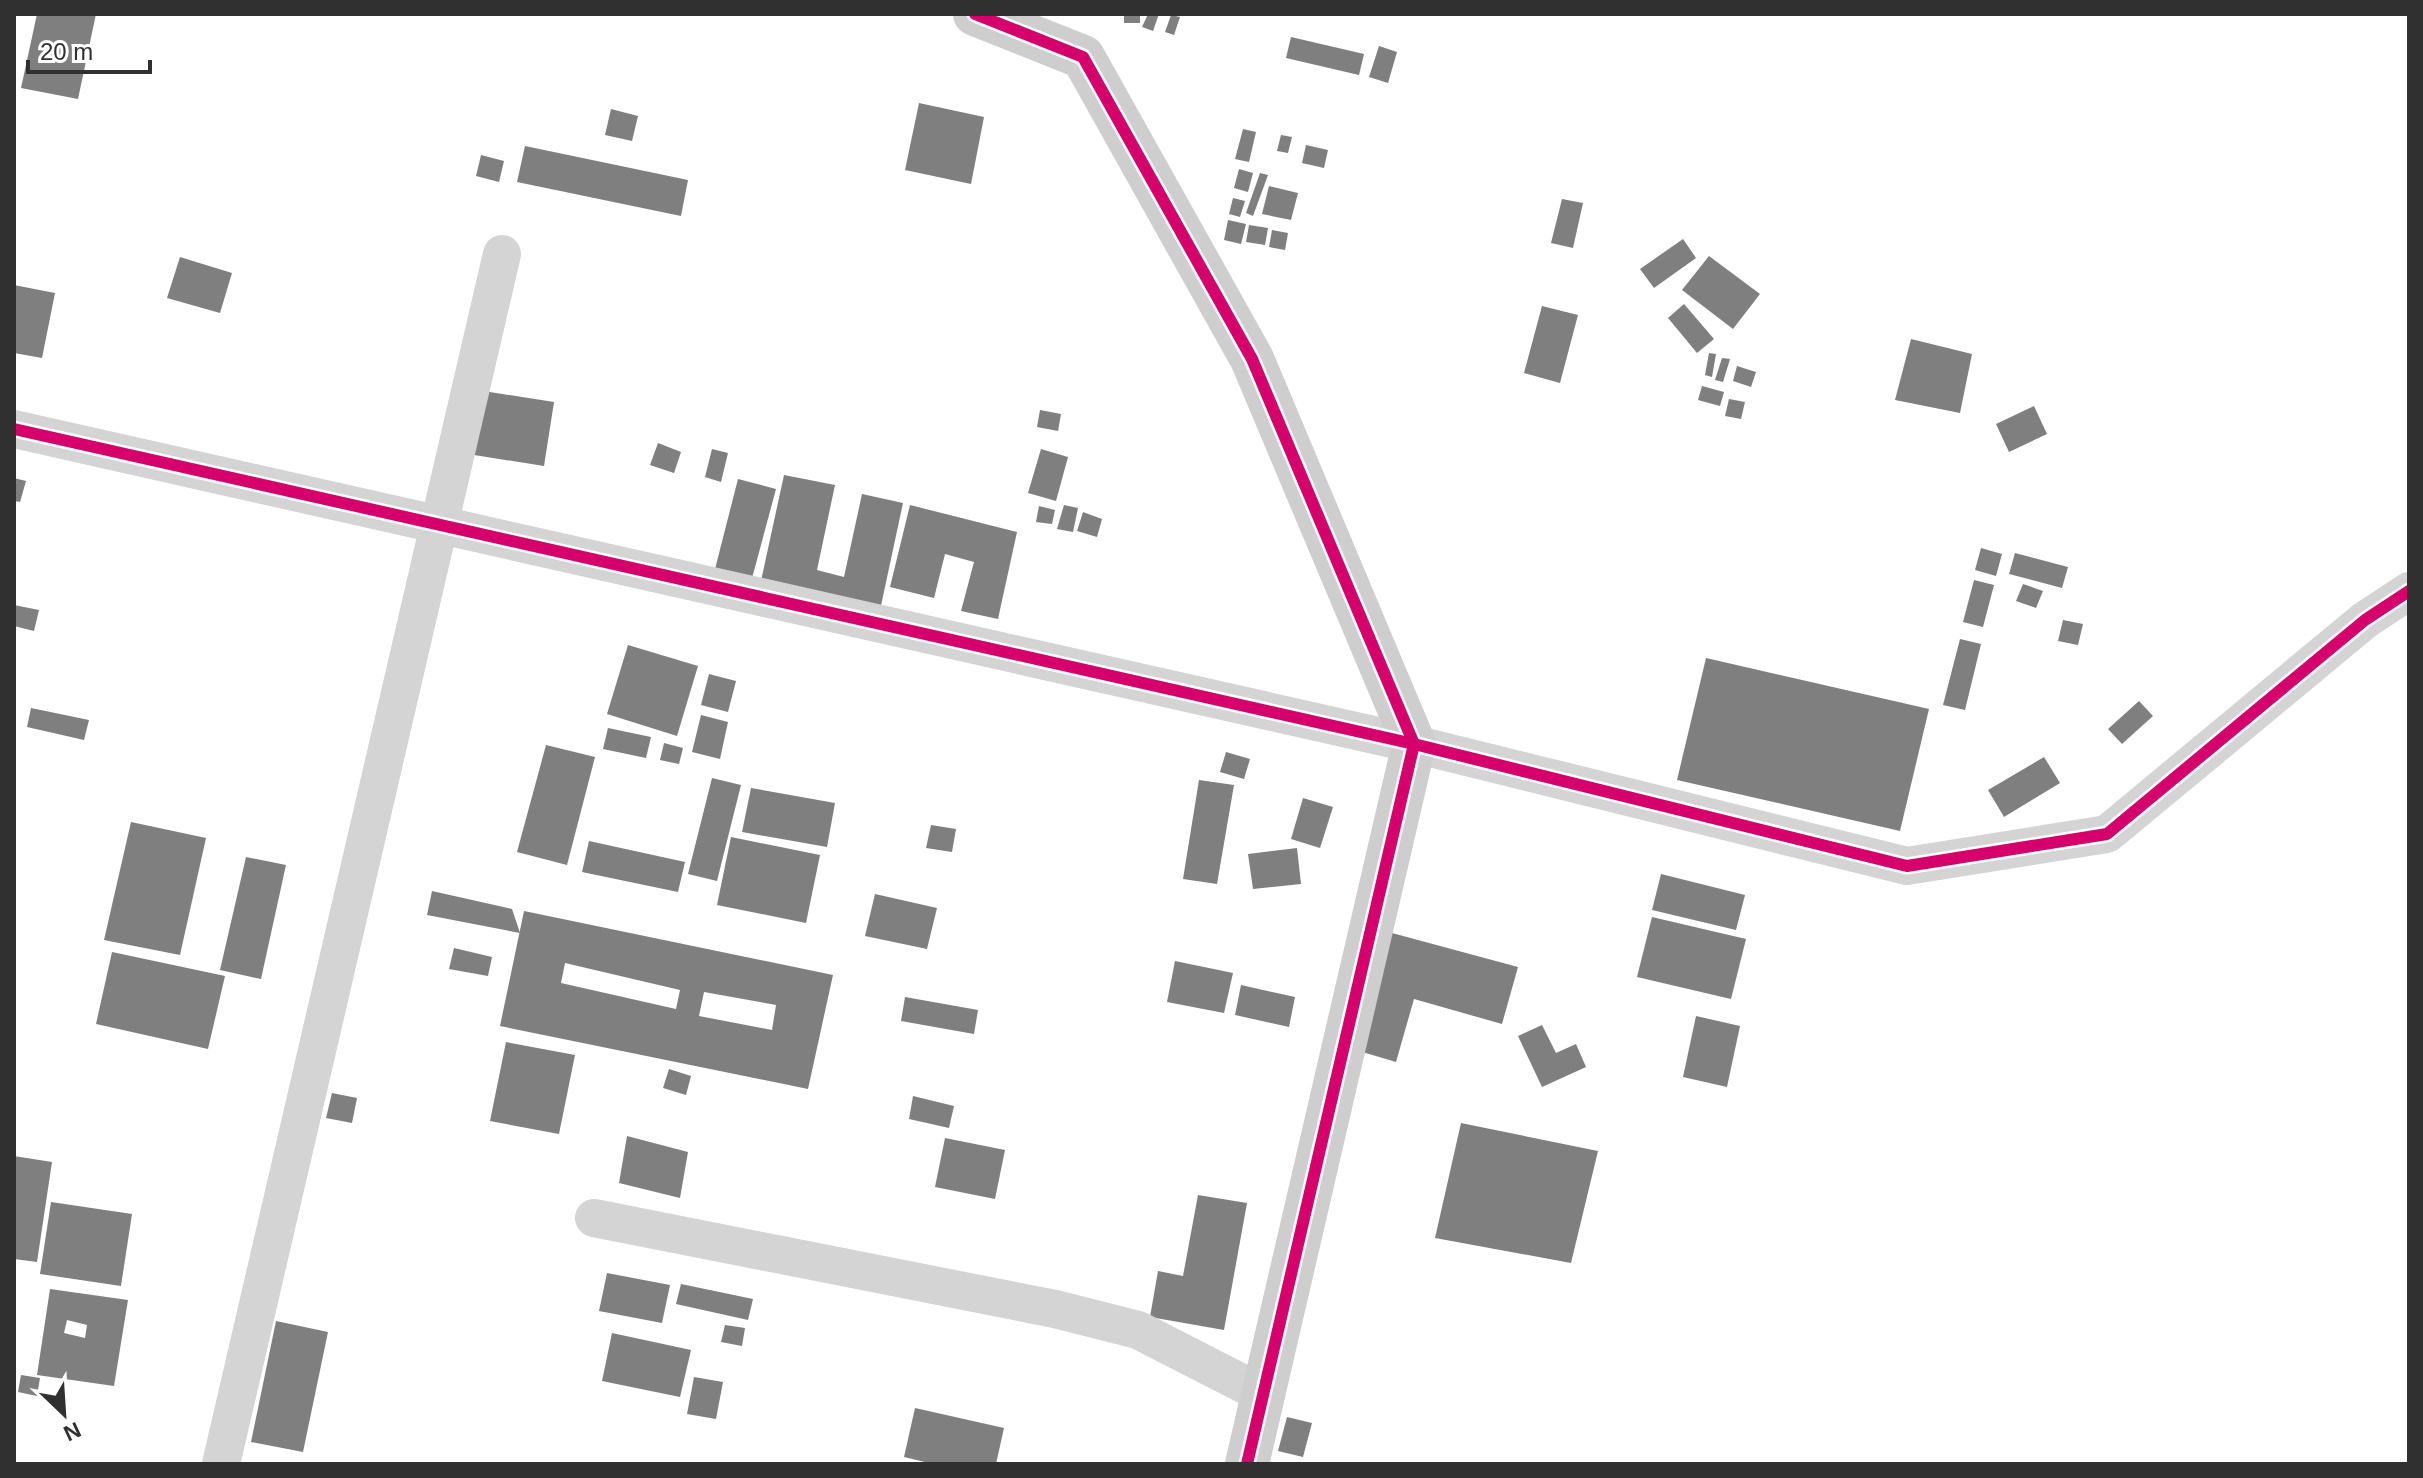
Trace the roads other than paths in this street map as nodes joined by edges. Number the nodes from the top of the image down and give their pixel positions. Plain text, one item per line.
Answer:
1 (975, 14) edge
2 (502, 254) dead end
3 (14, 429) edge
4 (439, 525) junction
5 (2409, 591) edge
6 (1414, 744) junction
7 (594, 1218) dead end
8 (1263, 1394) junction
9 (221, 1464) edge
10 (1247, 1464) edge

1 - 6 street
2 - 4 street
3 - 4 street
4 - 6 street
4 - 9 street
5 - 6 street
6 - 8 street
7 - 8 street
8 - 10 street

